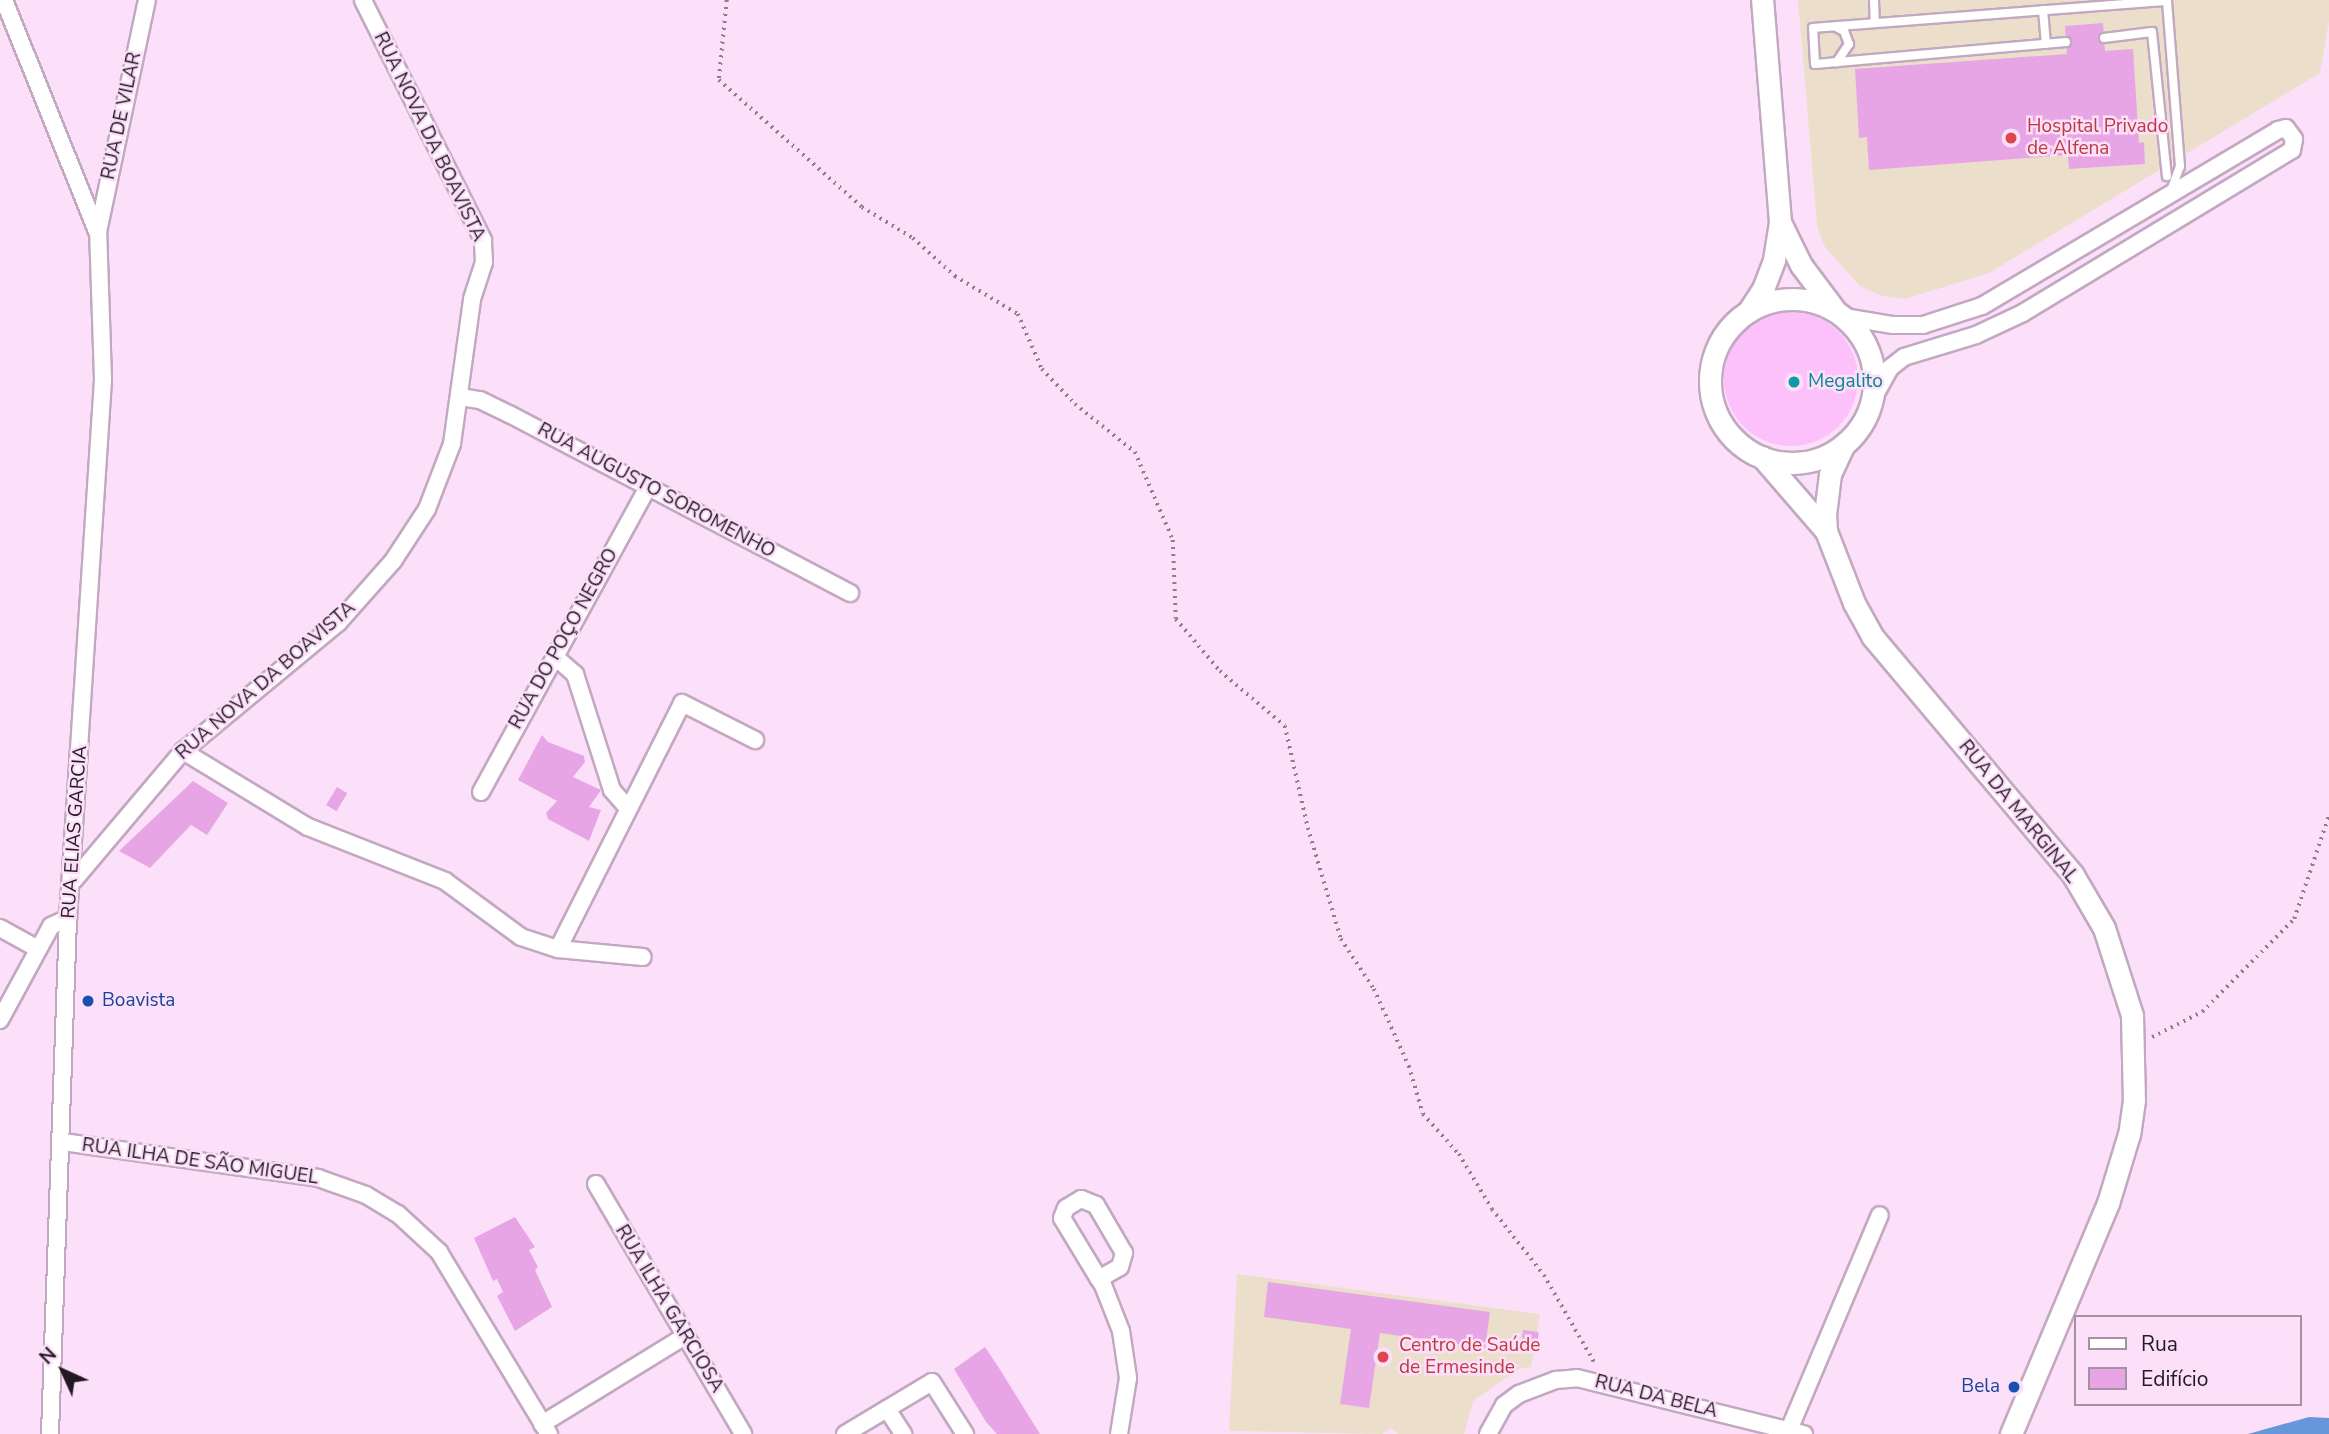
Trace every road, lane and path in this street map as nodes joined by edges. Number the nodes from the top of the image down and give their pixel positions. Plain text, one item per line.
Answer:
1 (4, 0) edge
2 (147, 0) edge
3 (363, 0) edge
4 (727, 0) edge
5 (1762, 0) edge
6 (1874, 0) edge
7 (2043, 10) junction
8 (1875, 23) junction
9 (1834, 27) junction
10 (2104, 38) dead end
11 (2066, 42) dead end
12 (2046, 44) junction
13 (1837, 62) junction
14 (2167, 176) dead end
15 (2169, 195) junction
16 (1780, 222) junction
17 (97, 232) junction
18 (2106, 263) junction
19 (1748, 312) junction
20 (1839, 314) junction
21 (460, 397) junction
22 (1870, 404) junction
23 (1844, 444) junction
24 (1762, 457) junction
25 (648, 487) junction
26 (1826, 531) junction
27 (850, 593) dead end
28 (554, 656) junction
29 (755, 740) dead end
30 (183, 751) junction
31 (481, 792) dead end
32 (626, 806) junction
33 (2329, 815) edge
34 (74, 880) junction
35 (68, 918) junction
36 (0, 928) edge
37 (37, 949) junction
38 (558, 950) junction
39 (643, 957) dead end
40 (0, 1020) edge
41 (2150, 1038) dead end
42 (63, 1142) junction
43 (596, 1184) dead end
44 (1880, 1215) dead end
45 (1099, 1279) junction
46 (685, 1336) junction
47 (1607, 1383) junction
48 (887, 1409) junction
49 (545, 1429) edge
50 (1796, 1432) edge
51 (963, 1433) edge
52 (50, 1434) edge
53 (744, 1434) edge
54 (845, 1434) edge
55 (903, 1434) edge
56 (1119, 1434) edge
57 (1489, 1434) edge
58 (2011, 1434) edge

1 - 17 street
2 - 17 street, RUA DE VILAR
3 - 21 street, RUA NOVA DA BOAVISTA
4 - 47 path
5 - 16 street
6 - 8 lane
7 - 8 lane
7 - 12 lane
7 - 15 lane
8 - 9 lane
9 - 13 lane
9 - 13 lane
10 - 14 lane
11 - 12 lane
12 - 13 lane
15 - 18 street
15 - 18 street
15 - 20 street
16 - 19 street
16 - 20 street
17 - 34 street, RUA ELIAS GARCIA
18 - 22 street
19 - 20 street
19 - 24 street
20 - 22 street
21 - 25 street, RUA AUGUSTO SOROMENHO
21 - 30 street, RUA NOVA DA BOAVISTA
22 - 23 street
23 - 24 street
23 - 26 street, RUA DA MARGINAL
24 - 26 street, RUA DA MARGINAL
25 - 27 street, RUA AUGUSTO SOROMENHO
25 - 28 street, RUA DO POÇO NEGRO
26 - 58 street, RUA DA MARGINAL
28 - 31 street, RUA DO POÇO NEGRO
28 - 32 street
29 - 32 street
30 - 34 street, RUA NOVA DA BOAVISTA
30 - 38 street
32 - 38 street
33 - 41 path
34 - 35 street, RUA ELIAS GARCIA
35 - 37 street
35 - 42 street, RUA ELIAS GARCIA
36 - 37 street
37 - 40 street
38 - 39 street
42 - 49 street, RUA ILHA DE SÃO MIGUEL
42 - 52 street, RUA ELIAS GARCIA
43 - 46 street, RUA ILHA GARCIOSA
44 - 50 street
45 - 45 street
45 - 56 street
46 - 49 street
46 - 53 street, RUA ILHA GARCIOSA
47 - 50 street, RUA DA BELA
47 - 57 street, RUA DA BELA
48 - 51 street
48 - 54 street
48 - 55 street

